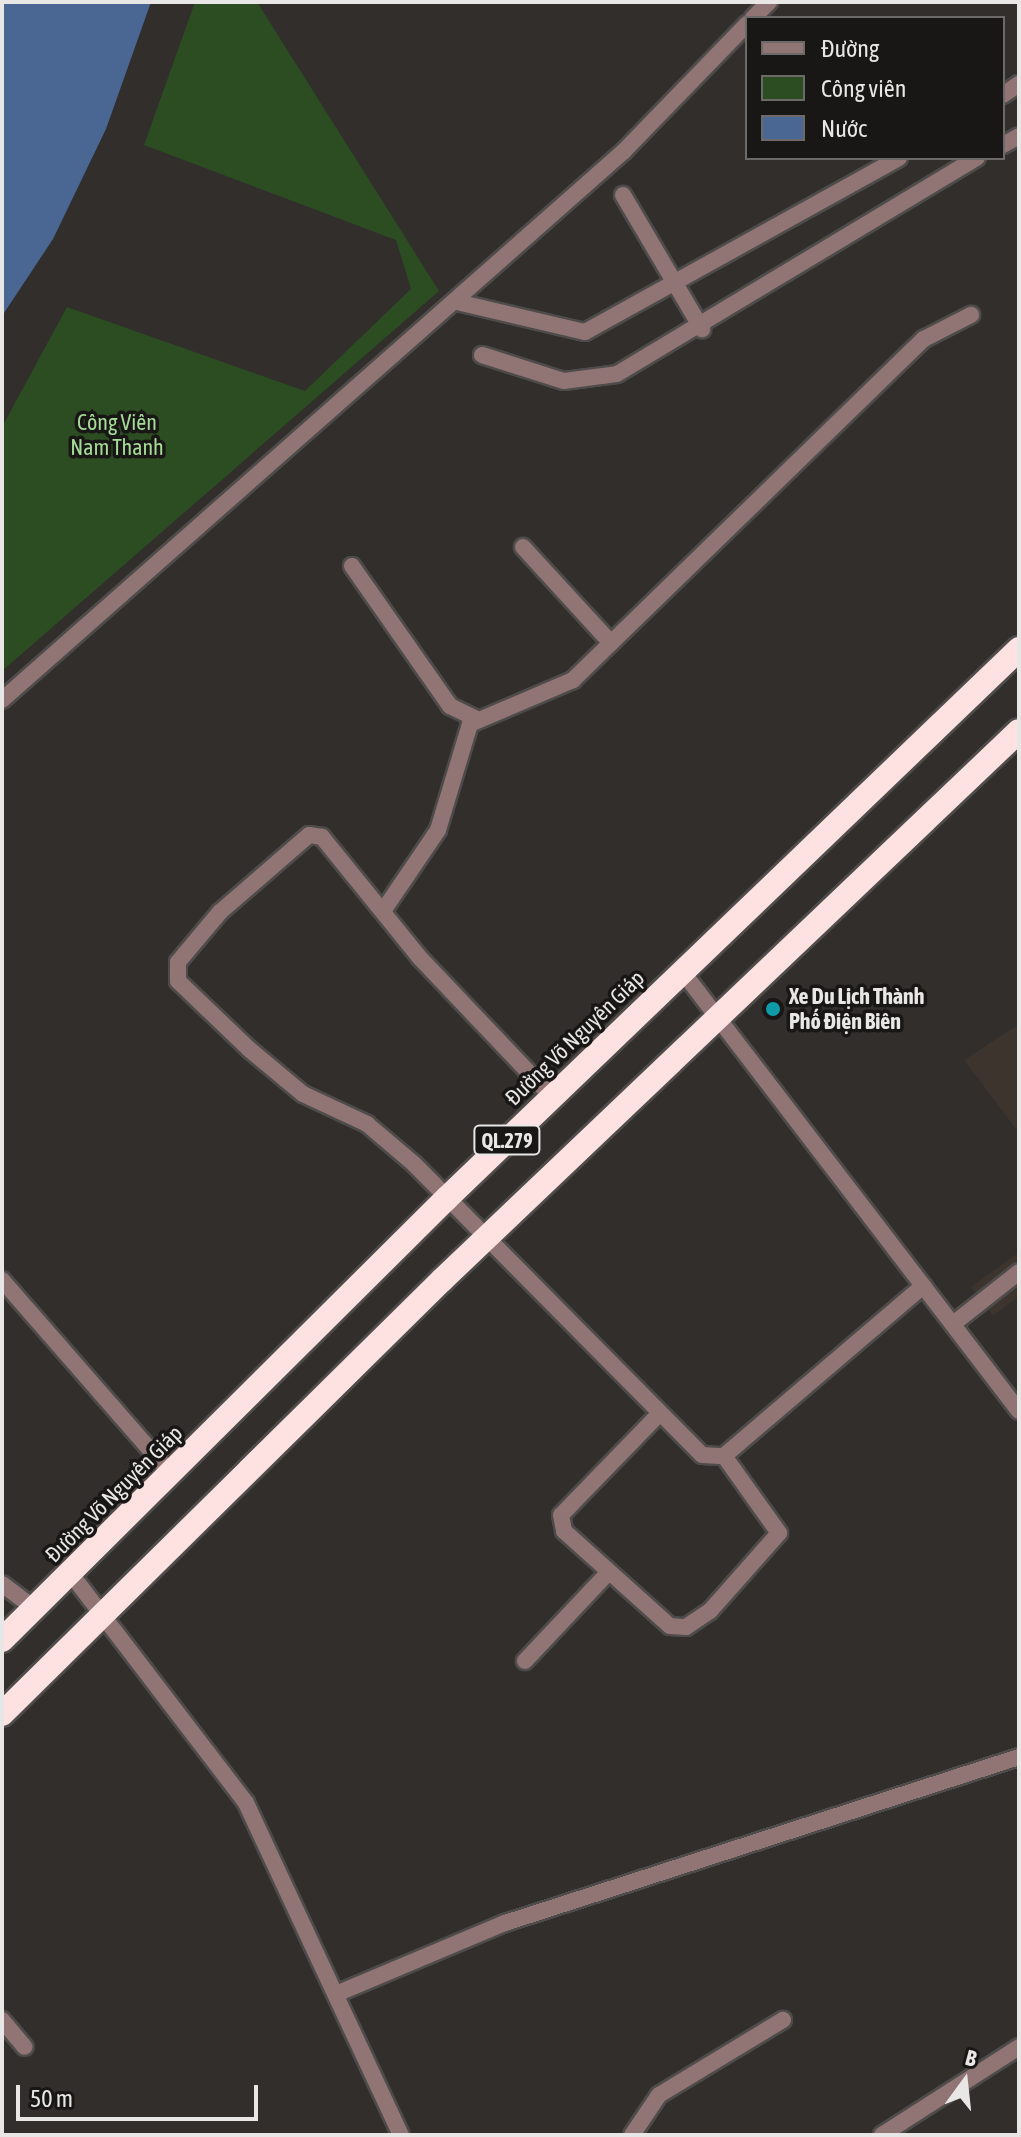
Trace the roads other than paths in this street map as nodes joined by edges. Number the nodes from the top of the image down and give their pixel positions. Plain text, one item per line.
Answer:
1 (745, 26) edge
2 (896, 160) edge
3 (973, 160) edge
4 (623, 195) dead end
5 (674, 287) junction
6 (457, 302) junction
7 (971, 315) dead end
8 (698, 324) junction
9 (482, 355) dead end
10 (523, 547) dead end
11 (352, 566) dead end
12 (611, 643) junction
13 (1019, 649) edge
14 (2, 700) edge
15 (477, 719) junction
16 (1019, 731) edge
17 (383, 911) junction
18 (682, 971) junction
19 (720, 1020) junction
20 (552, 1097) junction
21 (447, 1198) junction
22 (486, 1240) junction
23 (1019, 1272) edge
24 (2, 1280) edge
25 (923, 1286) junction
26 (953, 1324) junction
27 (1019, 1411) edge
28 (660, 1413) junction
29 (724, 1456) junction
30 (171, 1474) junction
31 (608, 1573) junction
32 (71, 1574) junction
33 (2, 1584) edge
34 (35, 1609) junction
35 (102, 1613) junction
36 (2, 1640) edge
37 (525, 1661) dead end
38 (2, 1714) edge
39 (1019, 1757) edge
40 (336, 1994) junction
41 (2, 2020) edge
42 (783, 2020) dead end
43 (25, 2047) dead end
44 (1019, 2047) edge
45 (401, 2135) edge
46 (632, 2135) edge
47 (882, 2135) edge

1 - 6 street
2 - 5 street
3 - 8 street
4 - 5 street
5 - 6 street
5 - 8 street
6 - 14 street
7 - 12 street
8 - 9 street
10 - 12 street
11 - 15 street
12 - 15 street
13 - 18 highway, Đường Võ Nguyên Giáp / QL.279
15 - 17 street
16 - 19 highway, QL.279
17 - 20 street
17 - 21 street
18 - 19 street
18 - 20 highway, Đường Võ Nguyên Giáp / QL.279
19 - 22 highway, QL.279
19 - 25 street
20 - 21 highway, Đường Võ Nguyên Giáp / QL.279
21 - 22 street
21 - 30 highway, Đường Võ Nguyên Giáp / QL.279
22 - 28 street
22 - 35 highway, QL.279
23 - 26 street
24 - 30 street
25 - 26 street
25 - 29 street
26 - 27 street
28 - 29 street
28 - 31 street
29 - 31 street
30 - 32 highway, Đường Võ Nguyên Giáp / QL.279
31 - 37 street
32 - 34 highway, Đường Võ Nguyên Giáp / QL.279
32 - 35 street
33 - 34 street
34 - 36 highway, Đường Võ Nguyên Giáp / QL.279
35 - 38 highway, QL.279
35 - 40 street
39 - 40 street
40 - 45 street
41 - 43 street
42 - 46 street
44 - 47 street

